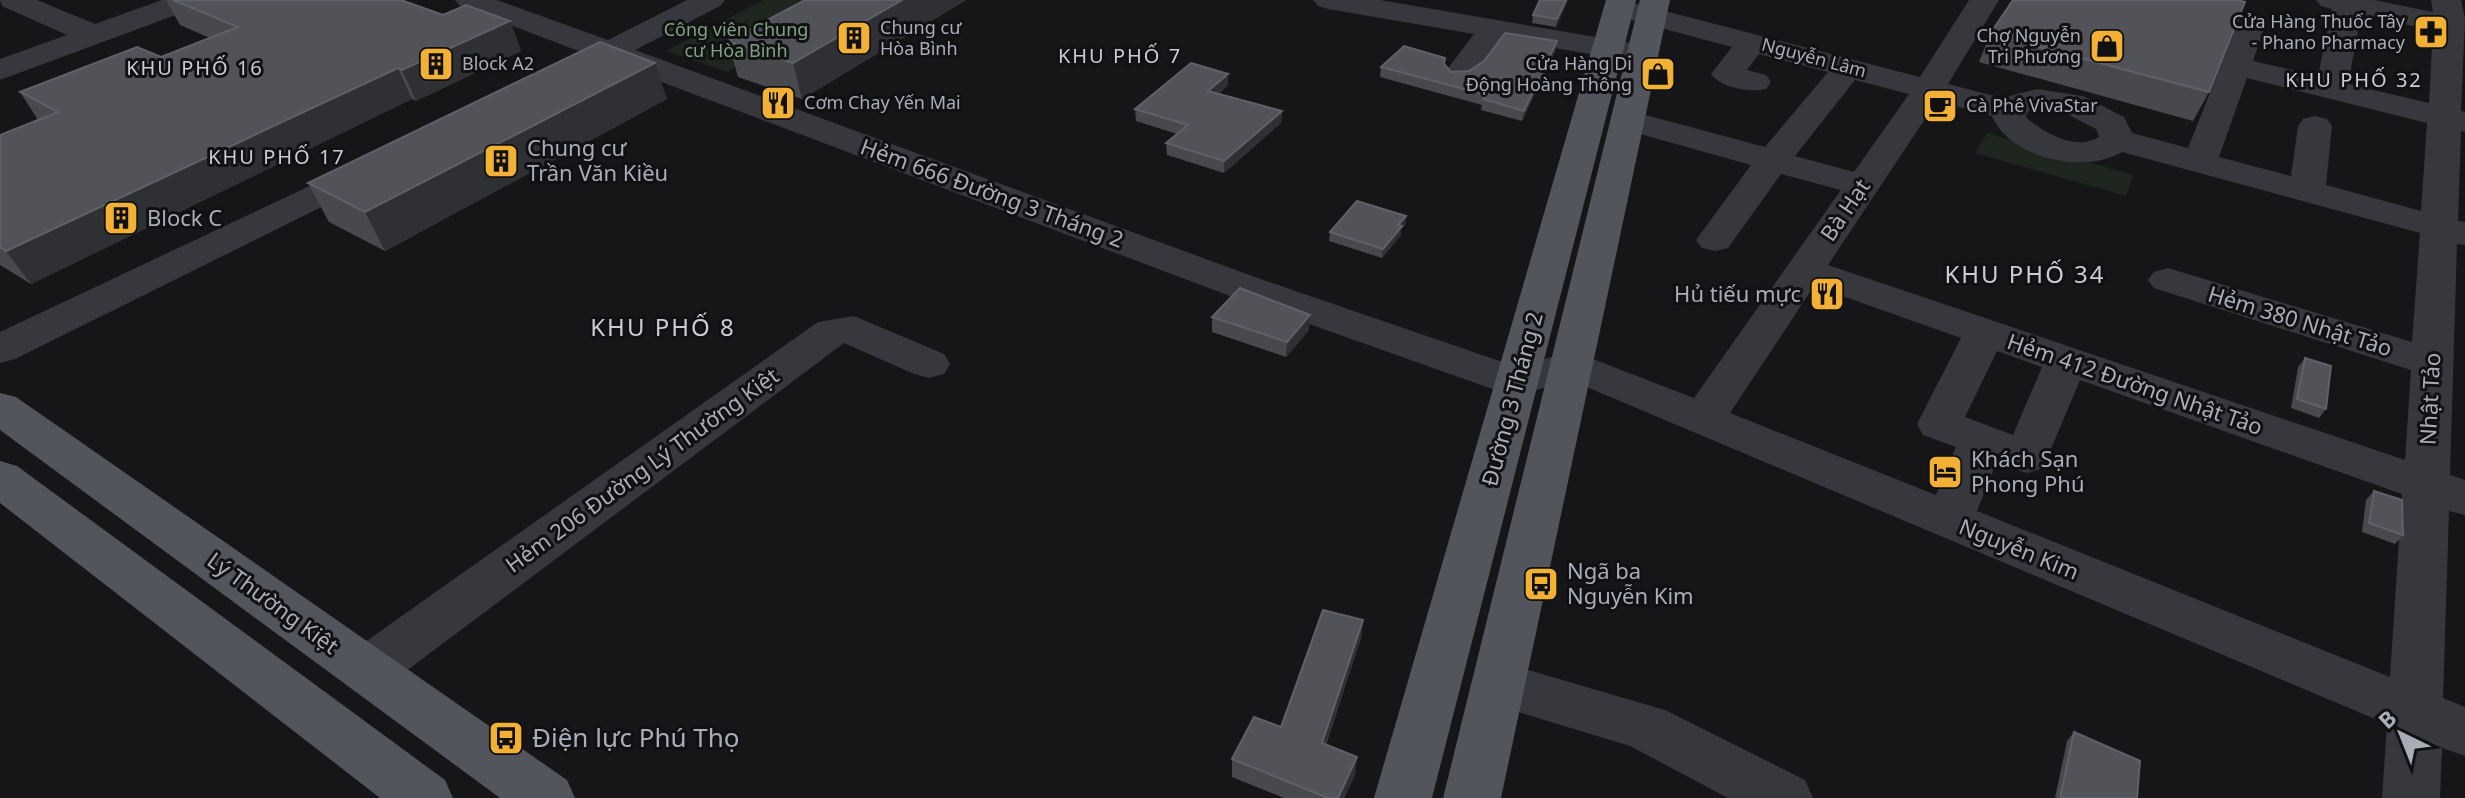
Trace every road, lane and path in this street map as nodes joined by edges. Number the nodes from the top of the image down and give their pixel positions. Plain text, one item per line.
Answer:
1 (12, 0) edge
2 (190, 0) edge
3 (470, 0) edge
4 (710, 0) edge
5 (1328, 0) edge
6 (1524, 0) edge
7 (1984, 0) edge
8 (2340, 2) edge
9 (1619, 4) edge
10 (1653, 8) edge
11 (2453, 18) edge
12 (1502, 30) junction
13 (2248, 31) dead end
14 (94, 35) junction
15 (1752, 42) junction
16 (1625, 51) junction
17 (610, 52) junction
18 (2235, 66) junction
19 (1848, 68) junction
20 (0, 70) edge
21 (570, 71) edge
22 (1461, 72) edge
23 (1755, 82) dead end
24 (1929, 88) junction
25 (2331, 90) junction
26 (2009, 110) junction
27 (1627, 120) junction
28 (2455, 120) edge
29 (2315, 126) dead end
30 (2117, 140) junction
31 (392, 158) edge
32 (1772, 162) junction
33 (2200, 162) junction
34 (1862, 185) junction
35 (2307, 191) junction
36 (2452, 230) edge
37 (1715, 240) dead end
38 (1805, 270) junction
39 (2168, 280) dead end
40 (1985, 332) junction
41 (0, 349) edge
42 (2066, 360) junction
43 (2432, 362) junction
44 (929, 364) dead end
45 (1572, 365) junction
46 (1516, 382) junction
47 (0, 408) edge
48 (1703, 419) junction
49 (1982, 440) junction
50 (0, 478) edge
51 (2446, 492) edge
52 (1949, 520) junction
53 (367, 670) junction
54 (1498, 684) junction
55 (2414, 712) junction
56 (2465, 732) edge
57 (1694, 764) edge
58 (424, 798) edge
59 (546, 798) edge
60 (1403, 798) edge
61 (1472, 798) edge
62 (1784, 798) edge
63 (2411, 798) edge

1 - 14 street
2 - 14 street
3 - 17 street, Hẻm 666 Đường 3 Tháng 2
4 - 17 street
5 - 12 street
6 - 12 street
7 - 24 street, Bà Hạt
8 - 11 street
8 - 25 street
9 - 10 street, Nguyễn Lâm
9 - 16 main road, Đường 3 Tháng 2
10 - 15 street, Nguyễn Lâm
10 - 16 main road, Đường 3 Tháng 2
11 - 28 street, Nhật Tảo
12 - 16 street
12 - 22 street
13 - 18 street
14 - 20 street
15 - 19 street, Nguyễn Lâm
15 - 23 street
16 - 27 main road, Đường 3 Tháng 2
16 - 46 main road, Đường 3 Tháng 2
17 - 21 street
17 - 46 street, Hẻm 666 Đường 3 Tháng 2
18 - 25 street
18 - 33 street
19 - 24 street, Nguyễn Lâm
19 - 32 street
24 - 26 street, Nguyễn Lâm
24 - 34 street, Bà Hạt
25 - 28 street
26 - 30 street
26 - 30 street
27 - 32 street
27 - 45 main road, Đường 3 Tháng 2
28 - 36 street, Nhật Tảo
29 - 35 street
30 - 33 street
31 - 41 street
32 - 34 street
32 - 37 street
33 - 35 street
34 - 38 street, Bà Hạt
35 - 36 street
36 - 43 street, Nhật Tảo
38 - 40 street, Hẻm 412 Đường Nhật Tảo
38 - 48 street, Bà Hạt
39 - 43 street, Hẻm 380 Nhật Tảo
40 - 42 street, Hẻm 412 Đường Nhật Tảo
40 - 49 street
42 - 49 street
42 - 51 street, Hẻm 412 Đường Nhật Tảo
43 - 51 street, Nhật Tảo
44 - 53 street, Hẻm 206 Đường Lý Thường Kiệt
45 - 46 street
45 - 48 street, Nguyễn Kim
45 - 54 main road, Đường 3 Tháng 2
46 - 60 main road, Đường 3 Tháng 2
47 - 53 main road, Lý Thường Kiệt
48 - 52 street, Nguyễn Kim
49 - 52 street
50 - 58 main road
51 - 55 street, Nhật Tảo
52 - 55 street, Nguyễn Kim
53 - 59 main road, Lý Thường Kiệt
54 - 57 street
54 - 61 main road, Đường 3 Tháng 2
55 - 56 street, Nguyễn Kim
55 - 63 street, Nhật Tảo
57 - 62 street

